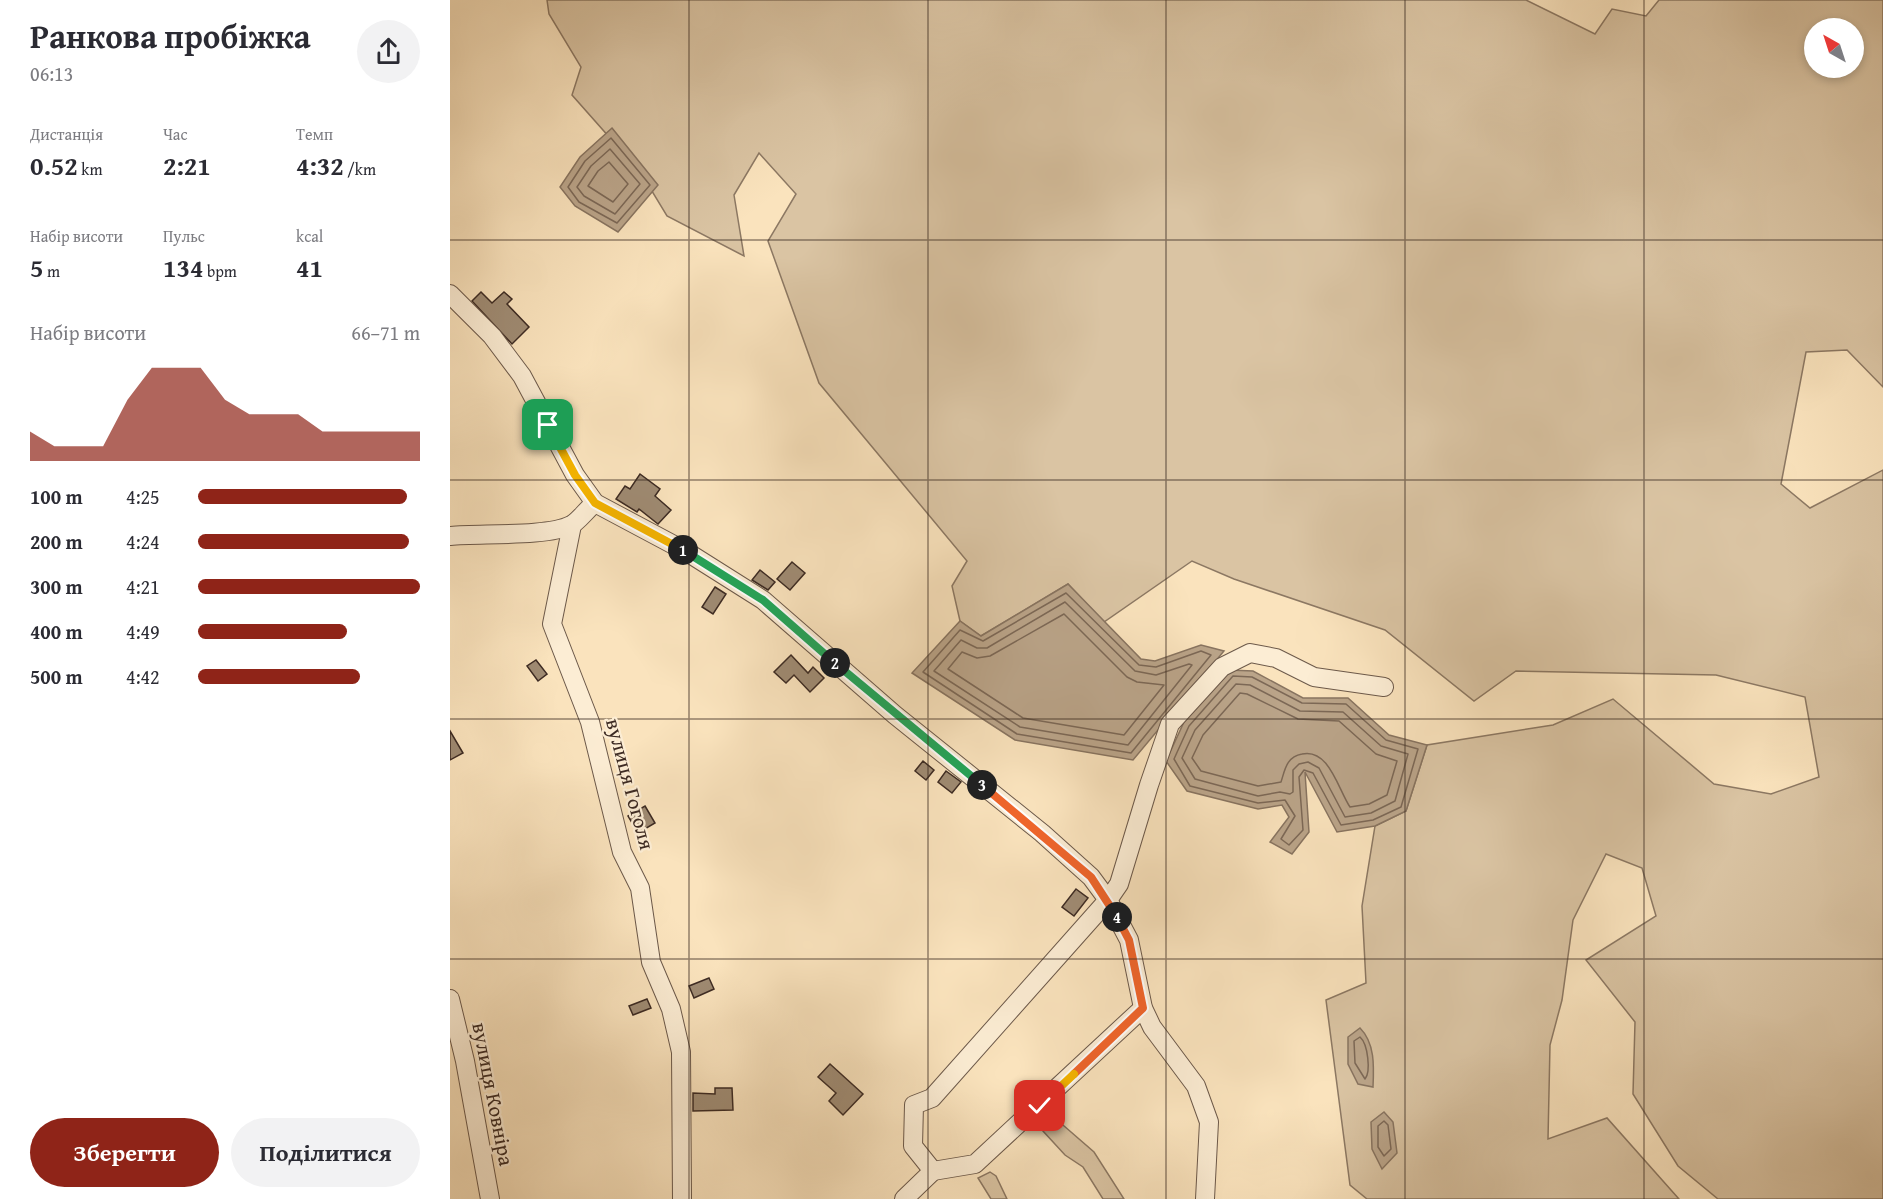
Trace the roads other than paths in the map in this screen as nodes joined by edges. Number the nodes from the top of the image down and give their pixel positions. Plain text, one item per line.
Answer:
1 (450, 294) edge
2 (595, 503) junction
3 (572, 525) junction
4 (450, 536) edge
5 (1384, 687) dead end
6 (1108, 900) junction
7 (450, 999) edge
8 (1143, 1008) junction
9 (933, 1171) junction
10 (490, 1199) edge
11 (682, 1199) edge
12 (904, 1199) edge
13 (1205, 1199) edge

1 - 2 street
2 - 3 street
2 - 6 street
3 - 4 street
3 - 11 street, вулиця Гоголя
5 - 6 street
6 - 8 street
6 - 9 street
7 - 10 street, вулиця Ковніра
8 - 9 street
8 - 13 street
9 - 12 street

